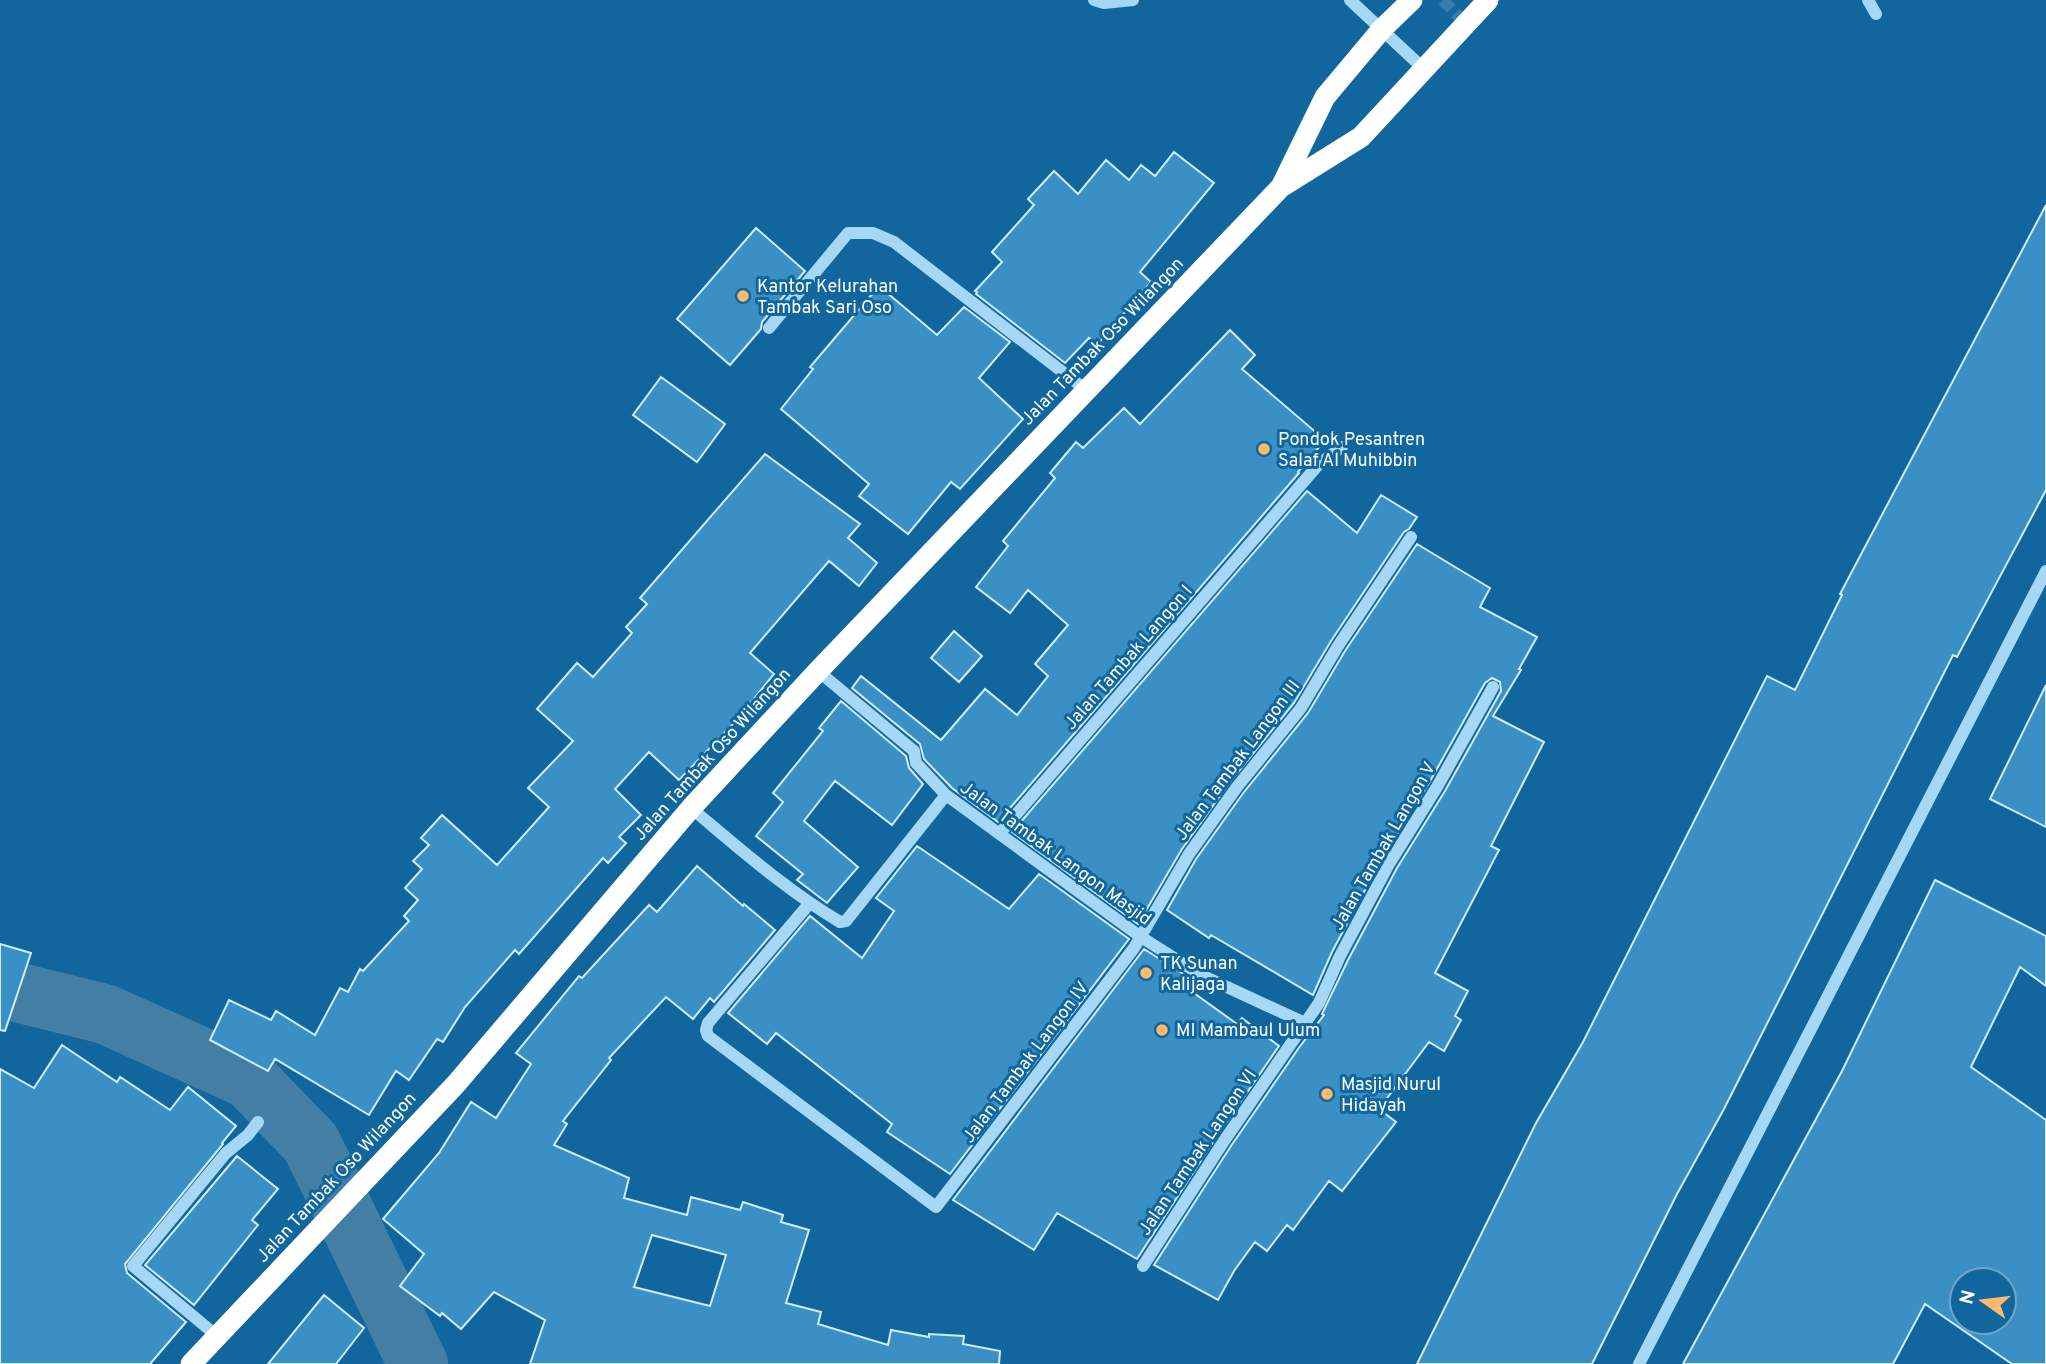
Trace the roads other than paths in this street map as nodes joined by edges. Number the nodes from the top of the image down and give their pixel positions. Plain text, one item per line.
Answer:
1 (1094, 0) edge
2 (1133, 0) edge
3 (1350, 0) edge
4 (1412, 0) edge
5 (1488, 0) edge
6 (1868, 0) edge
7 (1875, 14) dead end
8 (1382, 29) junction
9 (1424, 69) junction
10 (1281, 187) junction
11 (769, 328) dead end
12 (1086, 390) junction
13 (1342, 447) dead end
14 (1412, 537) dead end
15 (2046, 571) edge
16 (818, 670) junction
17 (1493, 687) dead end
18 (946, 795) junction
19 (691, 808) junction
20 (1000, 833) junction
21 (809, 904) junction
22 (1141, 937) junction
23 (1305, 1023) junction
24 (258, 1122) dead end
25 (1143, 1266) dead end
26 (217, 1336) junction
27 (191, 1364) edge
28 (1639, 1364) edge

1 - 2 street
3 - 8 street
4 - 8 highway
5 - 9 highway
6 - 7 street
8 - 9 street
8 - 10 highway
9 - 10 highway
10 - 12 highway, Jalan Tambak Oso Wilangon
11 - 12 street
12 - 16 highway, Jalan Tambak Oso Wilangon
13 - 20 street, Jalan Tambak Langon I
14 - 22 street, Jalan Tambak Langon III
15 - 28 street
16 - 18 street, Jalan Tambak Langon Masjid
16 - 19 highway, Jalan Tambak Oso Wilangon
17 - 23 street, Jalan Tambak Langon V
18 - 20 street, Jalan Tambak Langon Masjid
18 - 21 street
19 - 21 street
19 - 26 highway, Jalan Tambak Oso Wilangon
20 - 22 street, Jalan Tambak Langon Masjid
21 - 22 street, Jalan Tambak Langon IV
22 - 23 street, Jalan Tambak Langon Masjid
23 - 25 street, Jalan Tambak Langon VI
24 - 26 street
26 - 27 highway, Jalan Tambak Oso Wilangon

